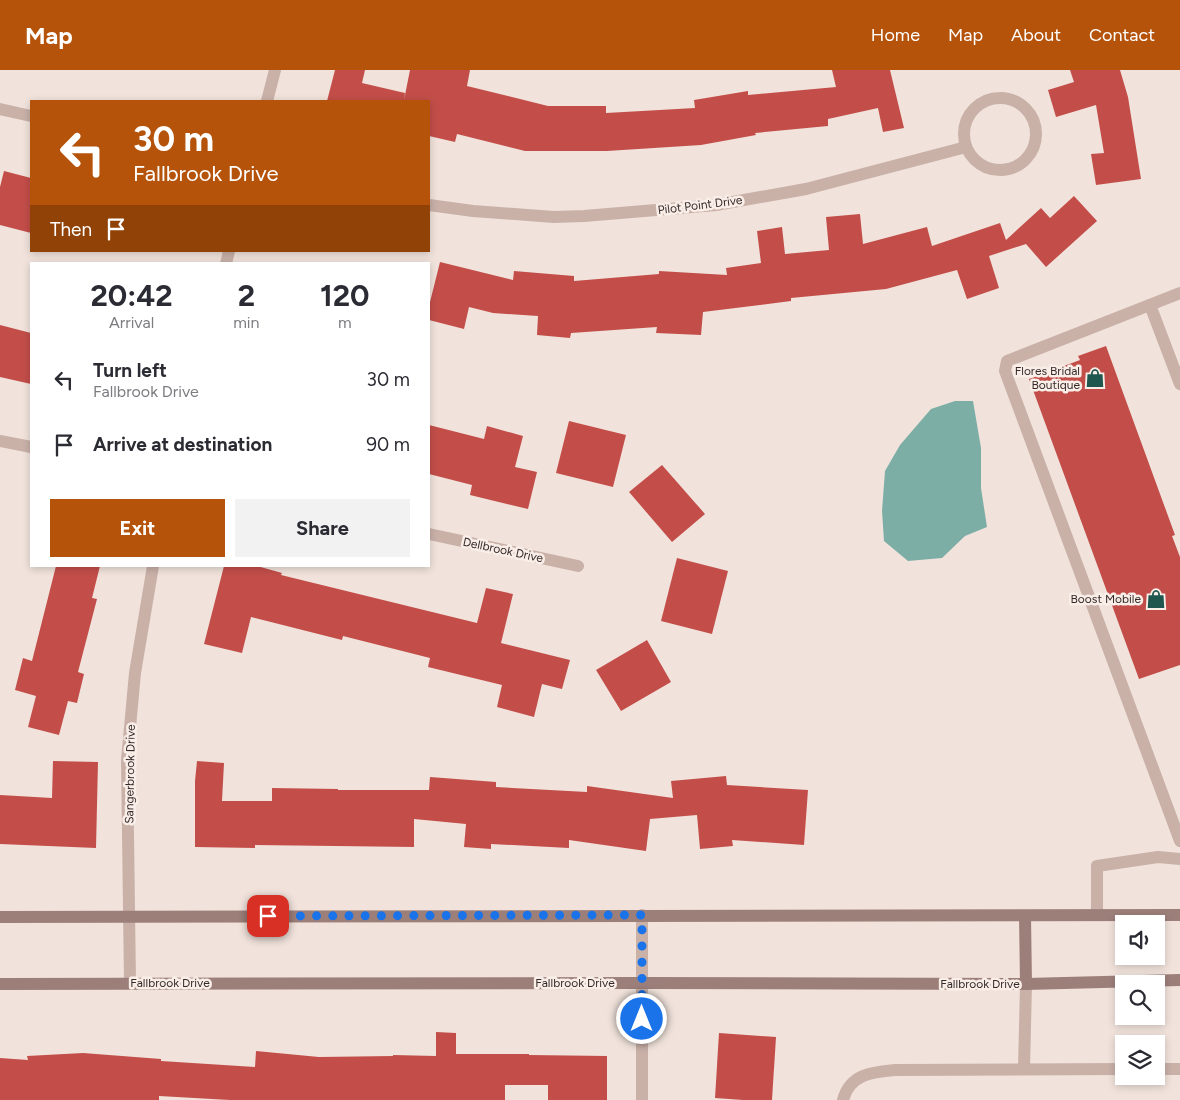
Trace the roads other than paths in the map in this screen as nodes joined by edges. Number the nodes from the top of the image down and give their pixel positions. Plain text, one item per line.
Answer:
1 (275, 70) edge
2 (267, 100) edge
3 (0, 109) edge
4 (30, 116) edge
5 (966, 147) junction
6 (430, 205) edge
7 (1180, 293) edge
8 (1150, 304) junction
9 (1180, 384) edge
10 (0, 441) edge
11 (30, 448) edge
12 (430, 534) edge
13 (578, 566) dead end
14 (154, 567) edge
15 (1180, 841) edge
16 (1180, 860) edge
17 (642, 915) junction
18 (1098, 915) junction
19 (1180, 915) edge
20 (130, 916) junction
21 (1024, 916) junction
22 (0, 917) edge
23 (1180, 980) edge
24 (130, 983) junction
25 (642, 983) junction
26 (0, 984) edge
27 (1026, 984) junction
28 (1024, 1069) junction
29 (1115, 1069) edge
30 (1165, 1069) edge
31 (1180, 1069) edge
32 (642, 1100) edge
33 (843, 1100) edge

1 - 2 street
3 - 4 street
5 - 5 street
5 - 6 street, Pilot Point Drive
7 - 8 street
8 - 9 street
8 - 15 street
10 - 11 street
12 - 13 street, Dellbrook Drive
14 - 20 street, Sangerbrook Drive
16 - 18 street
17 - 20 main road
17 - 21 main road
17 - 25 street
18 - 19 main road
18 - 21 main road
20 - 22 main road
20 - 24 street, Sangerbrook Drive
21 - 27 main road
23 - 27 main road, Fallbrook Drive
24 - 25 main road, Fallbrook Drive
24 - 26 main road, Fallbrook Drive
25 - 27 main road, Fallbrook Drive
25 - 32 street
27 - 28 street
28 - 29 street
28 - 33 street
30 - 31 street

